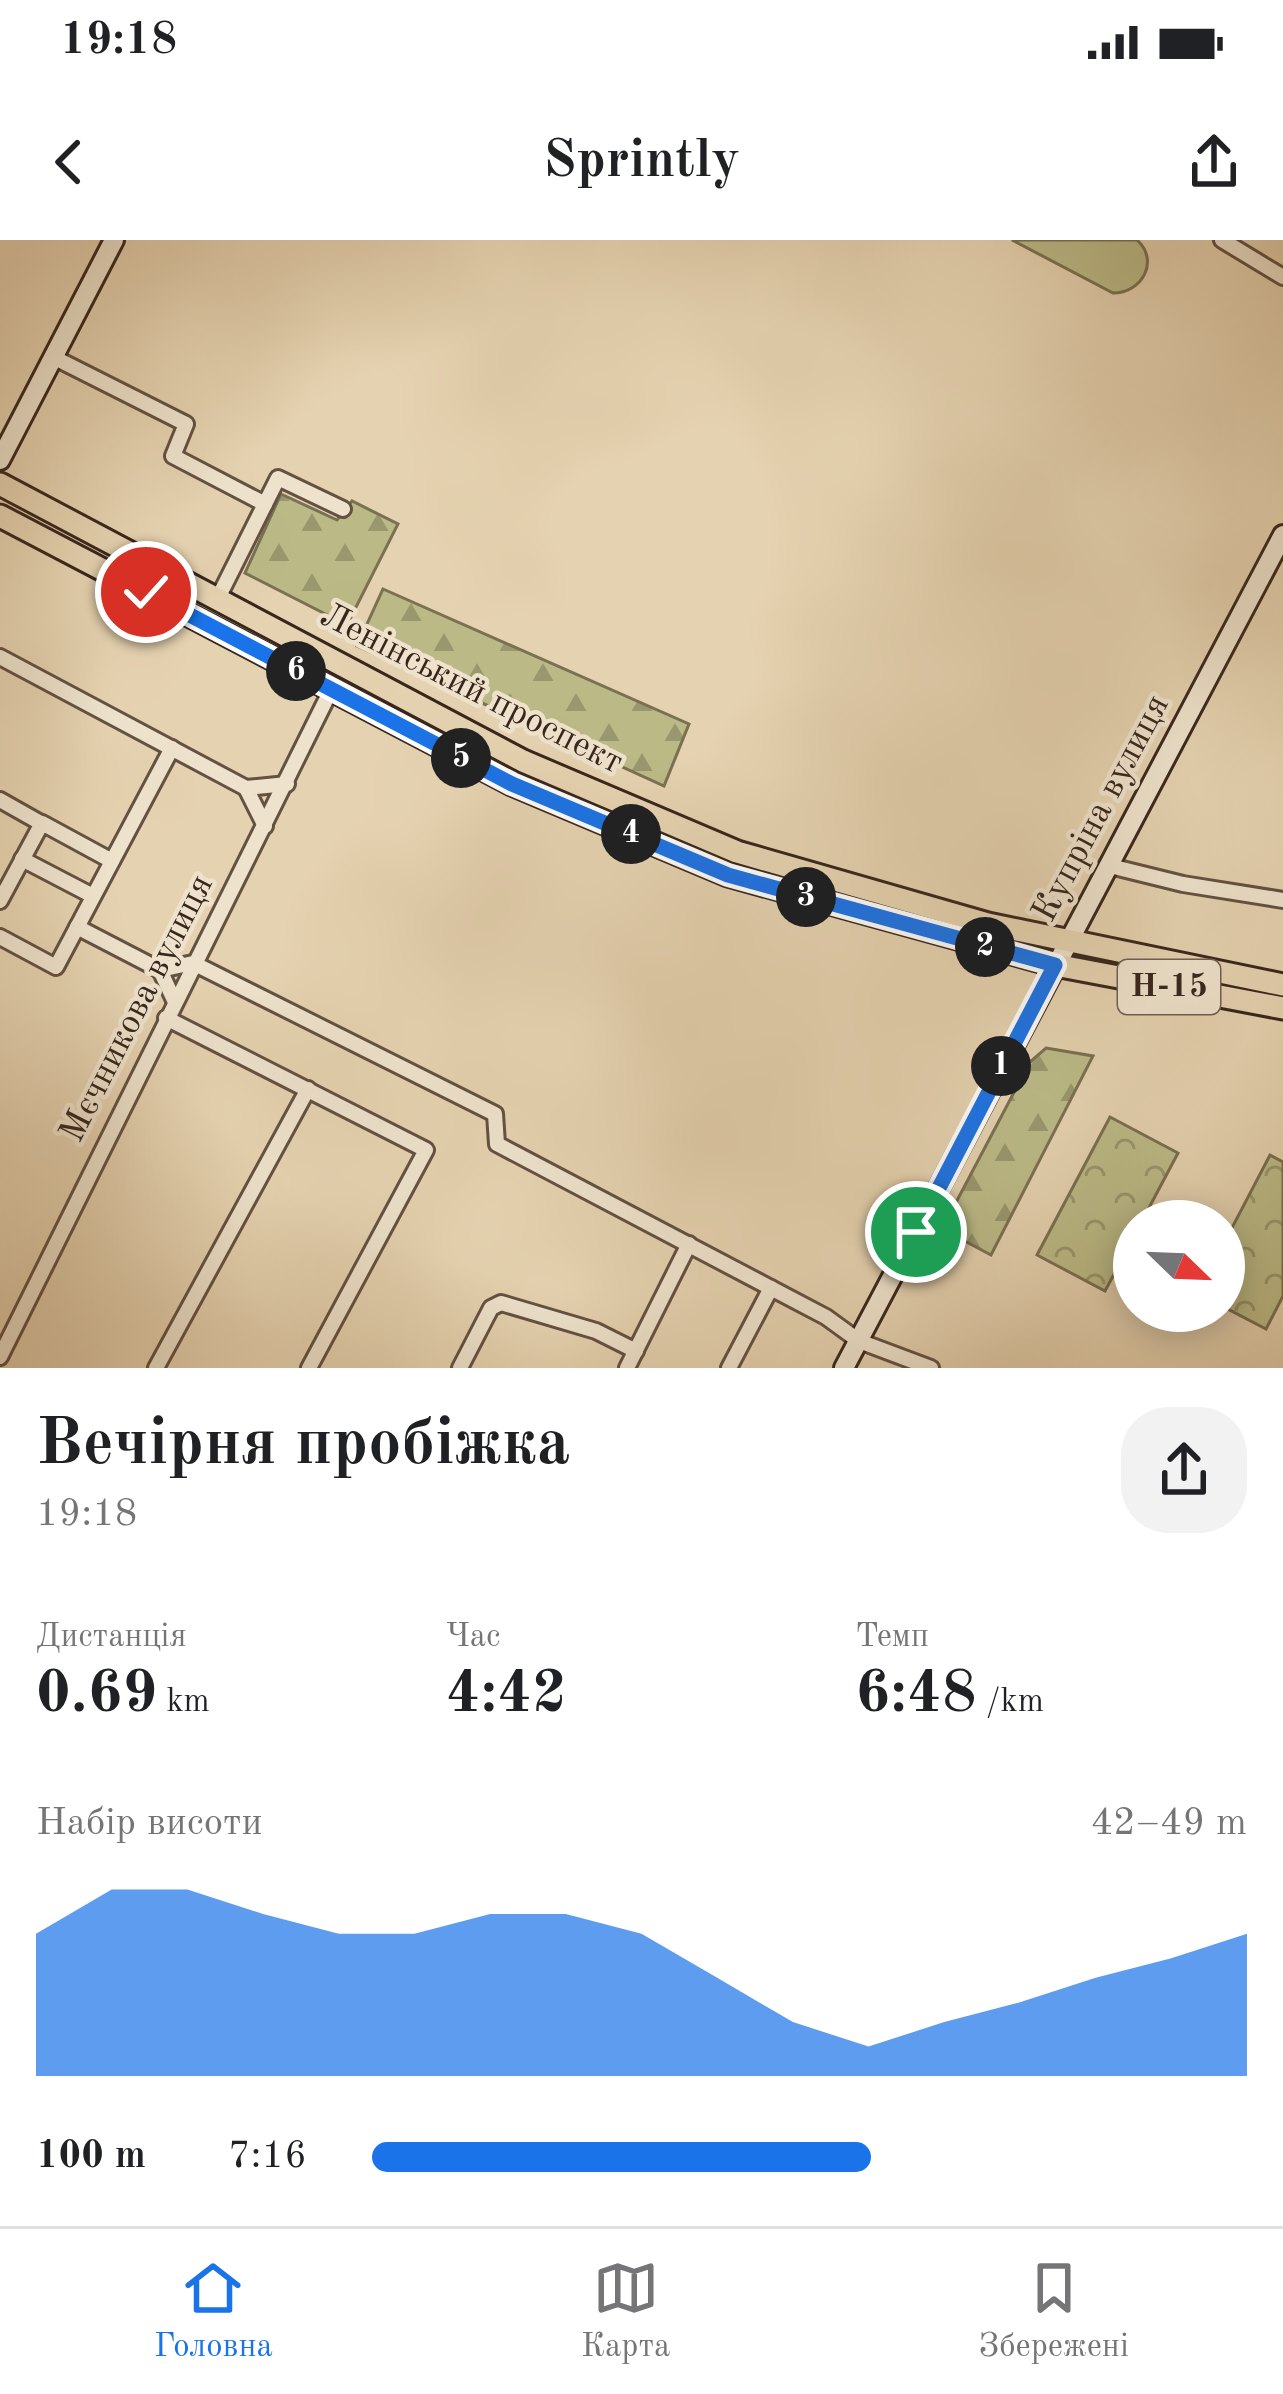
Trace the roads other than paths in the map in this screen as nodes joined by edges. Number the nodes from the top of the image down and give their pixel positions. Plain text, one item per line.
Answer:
1 (114, 240) edge
2 (1222, 240) edge
3 (1283, 277) edge
4 (53, 357) junction
5 (0, 460) edge
6 (0, 484) edge
7 (265, 504) junction
8 (343, 508) dead end
9 (0, 515) edge
10 (66, 518) junction
11 (1283, 535) edge
12 (53, 544) junction
13 (218, 598) junction
14 (0, 658) edge
15 (332, 690) junction
16 (172, 748) junction
17 (287, 784) junction
18 (246, 788) junction
19 (0, 800) edge
20 (46, 826) junction
21 (265, 826) junction
22 (22, 860) junction
23 (112, 861) junction
24 (1110, 866) junction
25 (2, 891) edge
26 (93, 896) junction
27 (1283, 900) edge
28 (77, 927) junction
29 (0, 937) edge
30 (1070, 941) junction
31 (193, 962) junction
32 (1055, 965) junction
33 (160, 970) junction
34 (1283, 985) edge
35 (175, 1000) junction
36 (1283, 1008) edge
37 (166, 1018) junction
38 (308, 1089) junction
39 (689, 1244) junction
40 (771, 1288) junction
41 (859, 1340) junction
42 (636, 1351) junction
43 (0, 1357) edge
44 (156, 1368) edge
45 (309, 1368) edge
46 (460, 1368) edge
47 (627, 1368) edge
48 (729, 1368) edge
49 (844, 1368) edge
50 (931, 1368) edge

1 - 4 main road
2 - 3 street
4 - 5 main road
4 - 7 street
6 - 10 main road, Ленінський проспект / Н-15
7 - 8 street
7 - 13 street
9 - 12 main road, Ленінський проспект / Н-15
10 - 12 main road
10 - 13 main road, Ленінський проспект / Н-15
11 - 24 main road, Купріна вулиця
12 - 15 main road, Ленінський проспект / Н-15
13 - 30 main road, Ленінський проспект / Н-15
14 - 16 street
15 - 17 street, Мєчникова вулиця
15 - 32 main road, Ленінський проспект / Н-15
16 - 18 street
16 - 23 street
17 - 18 street
17 - 21 street, Мєчникова вулиця
18 - 21 street
19 - 20 street
20 - 22 street
20 - 23 street
21 - 31 street, Мєчникова вулиця
22 - 25 street
22 - 26 street
23 - 26 street
24 - 27 street
24 - 30 main road, Купріна вулиця
26 - 28 street
28 - 29 street
28 - 33 street
30 - 32 main road, Купріна вулиця
30 - 34 main road, Ленінський проспект / Н-15
31 - 33 street
31 - 35 street, Мєчникова вулиця
31 - 39 street
32 - 36 main road, Ленінський проспект / Н-15
32 - 41 main road, Купріна вулиця
33 - 35 street
35 - 37 street, Мєчникова вулиця
37 - 38 street
37 - 43 street, Мєчникова вулиця
38 - 44 street
38 - 45 street
39 - 40 street
39 - 42 street
40 - 41 street
40 - 48 street
41 - 49 main road, Купріна вулиця
41 - 50 street
42 - 46 street
42 - 47 street

